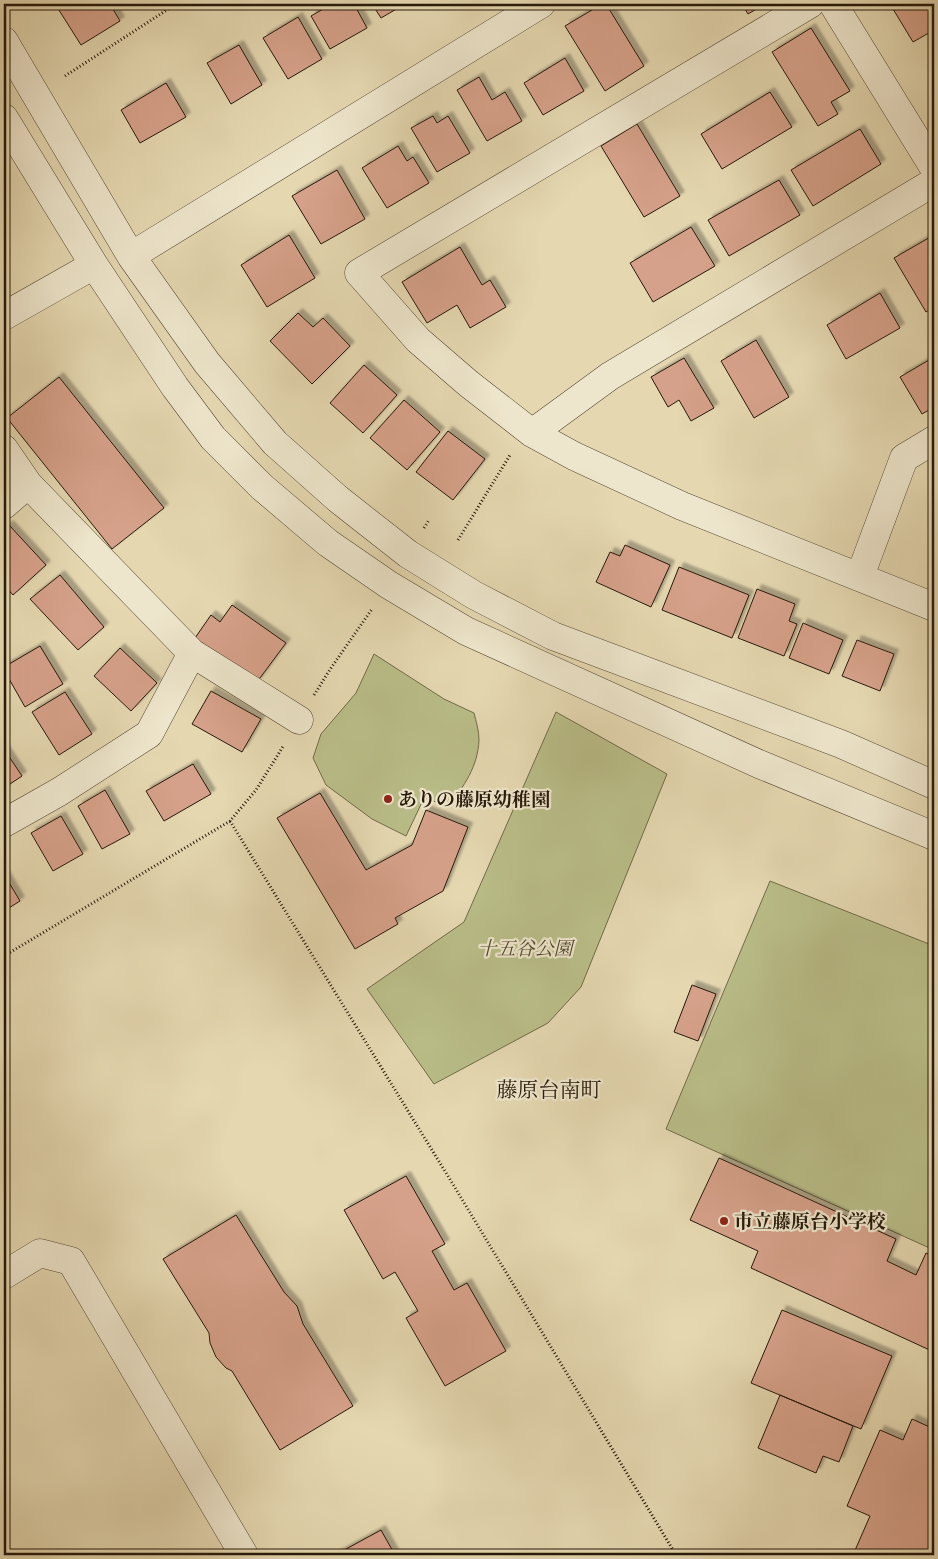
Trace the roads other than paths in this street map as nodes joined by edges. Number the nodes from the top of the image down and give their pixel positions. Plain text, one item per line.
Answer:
1 (540, 4) edge
2 (810, 4) edge
3 (833, 4) edge
4 (4, 42) edge
5 (4, 118) edge
6 (934, 168) edge
7 (934, 182) edge
8 (131, 256) junction
9 (94, 265) junction
10 (4, 316) edge
11 (532, 433) junction
12 (934, 440) edge
13 (4, 449) edge
14 (28, 484) junction
15 (4, 505) edge
16 (860, 576) junction
17 (934, 607) edge
18 (192, 653) junction
19 (299, 720) road end
20 (934, 785) edge
21 (4, 823) edge
22 (934, 836) edge
23 (4, 1275) edge
24 (244, 1555) edge

1 - 8 street
2 - 11 street
3 - 6 street
4 - 8 street
5 - 9 street
7 - 11 street
8 - 20 street
9 - 10 street
9 - 22 street
11 - 16 street
12 - 16 street
13 - 14 street
14 - 15 street
14 - 18 street
16 - 17 street
18 - 19 street
18 - 21 street
23 - 24 street

